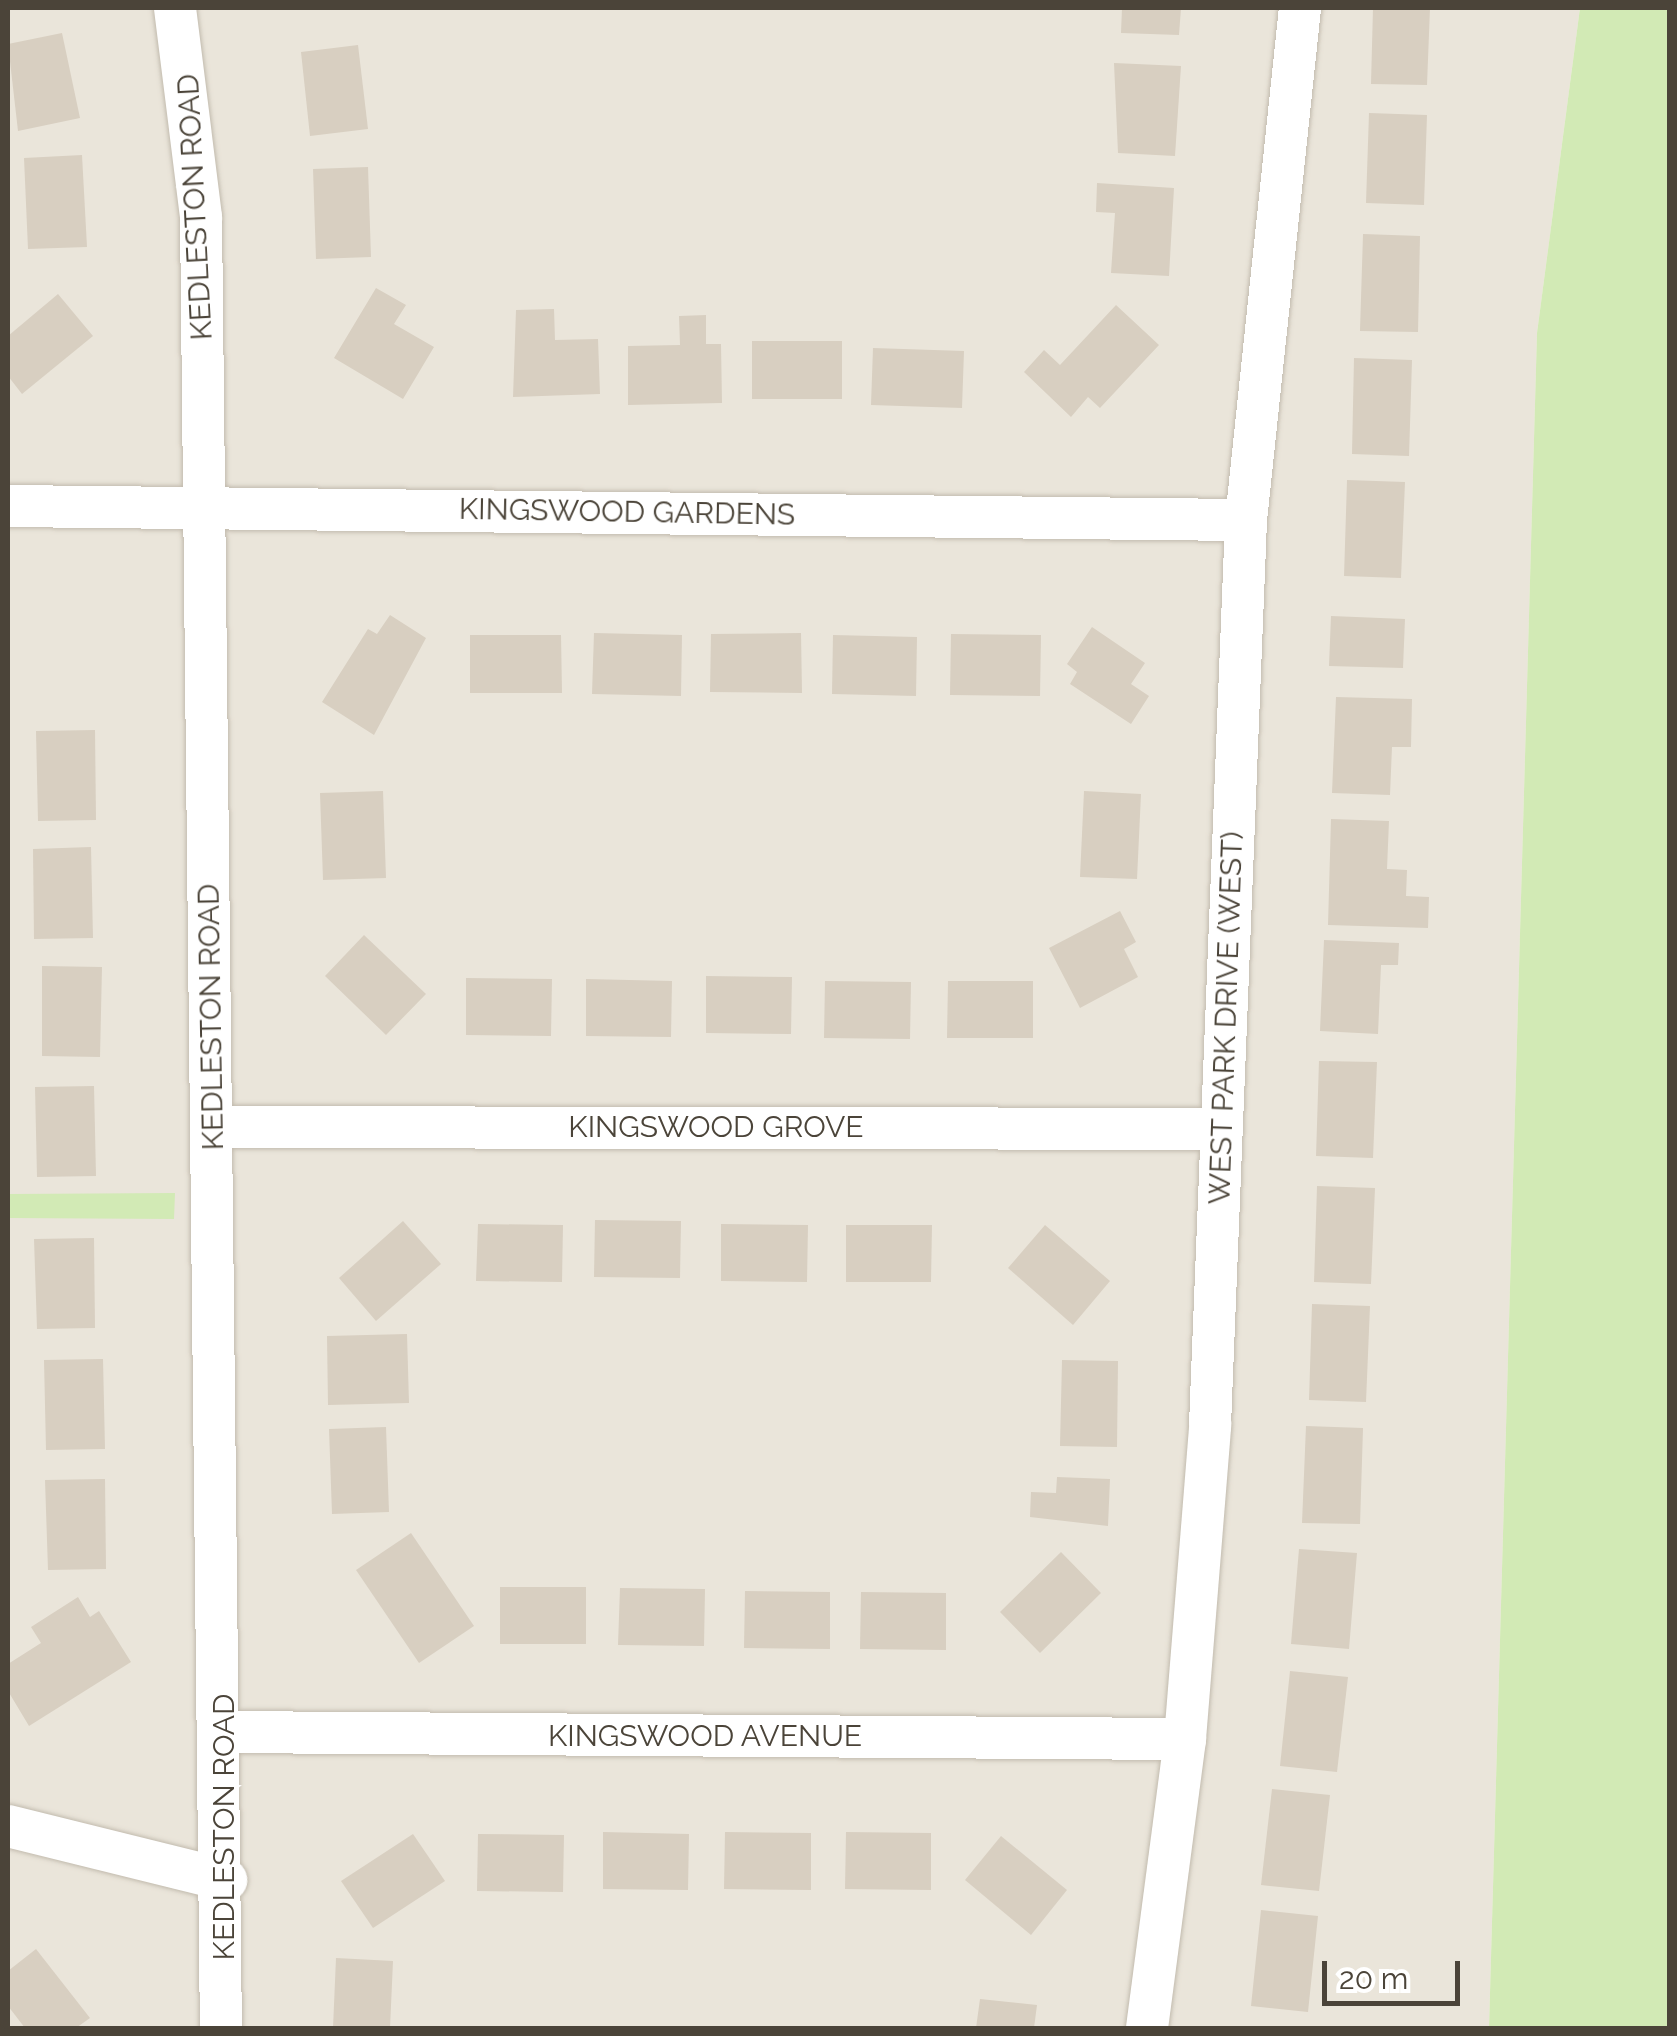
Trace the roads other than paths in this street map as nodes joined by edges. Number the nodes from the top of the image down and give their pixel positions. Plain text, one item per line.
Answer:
1 (176, 8) edge
2 (1300, 8) edge
3 (8, 506) edge
4 (205, 506) junction
5 (1246, 520) junction
6 (212, 1127) junction
7 (1221, 1128) junction
8 (224, 1732) junction
9 (1185, 1739) junction
10 (8, 1826) edge
11 (226, 1880) junction
12 (221, 2028) edge
13 (1147, 2028) edge

1 - 4 street, KEDLESTON ROAD
2 - 5 street, WEST PARK DRIVE (WEST)
3 - 4 street, KINGSWOOD GARDENS
4 - 5 street, KINGSWOOD GARDENS
4 - 6 street, KEDLESTON ROAD
5 - 7 street, WEST PARK DRIVE (WEST)
6 - 7 street, KINGSWOOD GROVE
6 - 8 street, KEDLESTON ROAD
7 - 9 street, WEST PARK DRIVE (WEST)
8 - 9 street, KINGSWOOD AVENUE
8 - 11 street, KEDLESTON ROAD
9 - 13 street, WEST PARK DRIVE (WEST)
10 - 11 street
11 - 12 street, KEDLESTON ROAD

